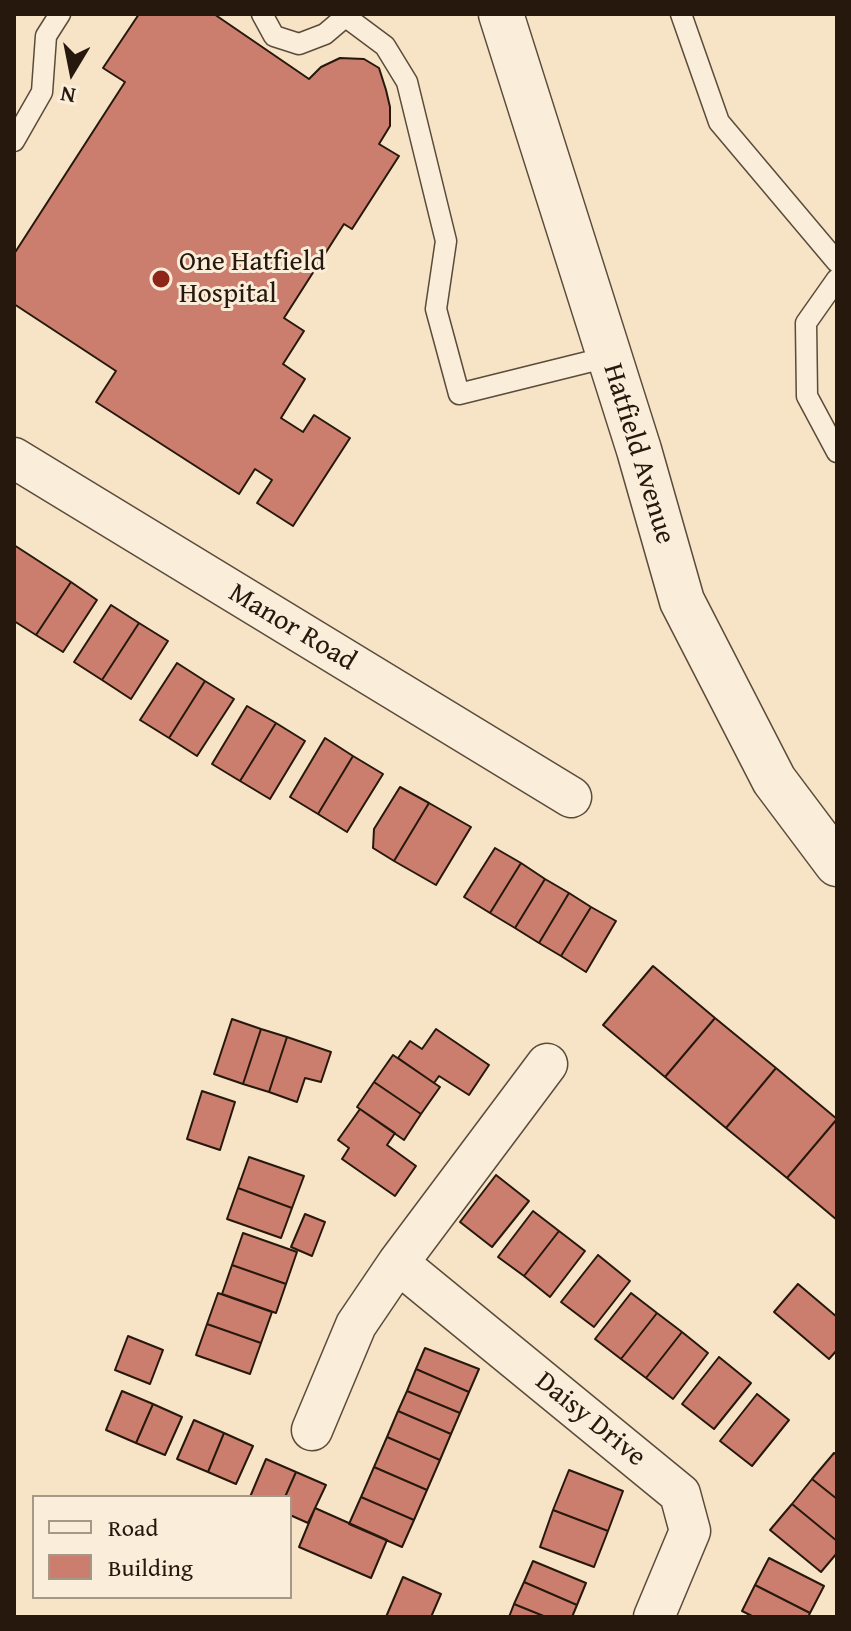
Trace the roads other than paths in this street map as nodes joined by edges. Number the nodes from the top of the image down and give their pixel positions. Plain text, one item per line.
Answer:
1 (60, 14) edge
2 (262, 14) edge
3 (501, 14) edge
4 (681, 14) edge
5 (344, 15) edge
6 (14, 141) edge
7 (837, 262) edge
8 (837, 279) edge
9 (608, 357) junction
10 (837, 452) edge
11 (18, 467) edge
12 (571, 797) dead end
13 (837, 864) edge
14 (547, 1064) dead end
15 (398, 1263) junction
16 (312, 1430) dead end
17 (654, 1617) edge

1 - 6 lane
2 - 5 lane
3 - 9 street, Hatfield Avenue
4 - 7 lane
5 - 9 lane
8 - 10 lane
9 - 13 street, Hatfield Avenue
11 - 12 street, Manor Road
14 - 15 street
15 - 16 street
15 - 17 street, Daisy Drive

